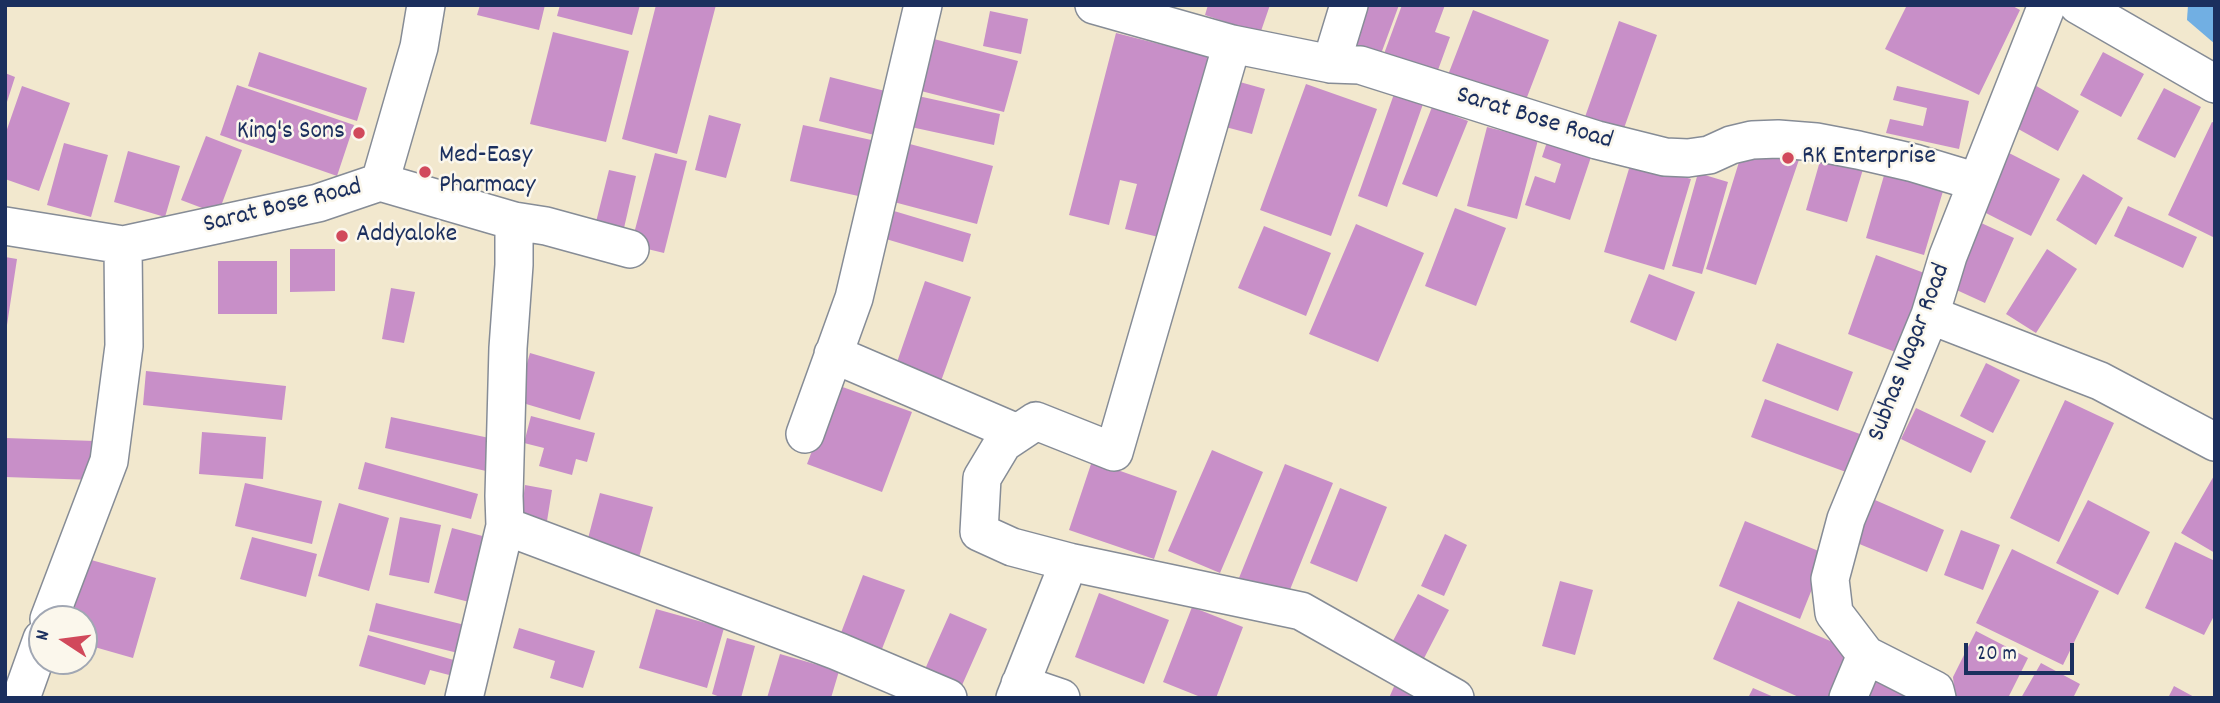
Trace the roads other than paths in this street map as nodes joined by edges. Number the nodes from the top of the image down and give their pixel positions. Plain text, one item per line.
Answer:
1 (426, 5) edge
2 (923, 5) edge
3 (1094, 5) edge
4 (1349, 5) edge
5 (2047, 5) edge
6 (2078, 5) edge
7 (1232, 44) junction
8 (1331, 64) junction
9 (2215, 84) edge
10 (380, 182) junction
11 (1977, 182) junction
12 (514, 221) junction
13 (5, 226) edge
14 (123, 245) junction
15 (630, 249) dead end
16 (1930, 315) junction
17 (833, 354) junction
18 (1017, 433) junction
19 (805, 434) dead end
20 (2215, 442) edge
21 (505, 526) junction
22 (1069, 562) junction
23 (54, 605) edge
24 (1866, 655) junction
25 (29, 675) edge
26 (1018, 691) edge
27 (21, 698) edge
28 (464, 698) edge
29 (948, 698) edge
30 (1061, 698) edge
31 (1455, 698) edge
32 (1848, 698) edge
33 (1937, 698) edge

1 - 10 street, Sarat Bose Road
2 - 17 street
3 - 7 street, Sarat Bose Road
4 - 8 street
5 - 11 street, Subhas Nagar Road
6 - 9 street
7 - 8 street, Sarat Bose Road
7 - 18 street
8 - 11 street, Sarat Bose Road
10 - 12 street
10 - 14 street, Sarat Bose Road
11 - 16 street, Subhas Nagar Road
12 - 15 street
12 - 21 street
13 - 14 street, Sarat Bose Road
14 - 23 street
16 - 20 street
16 - 24 street, Subhas Nagar Road
17 - 18 street
17 - 19 street
18 - 22 street
21 - 28 street
21 - 29 street
22 - 26 street
22 - 31 street
24 - 32 street
24 - 33 street
25 - 27 street
26 - 30 street

